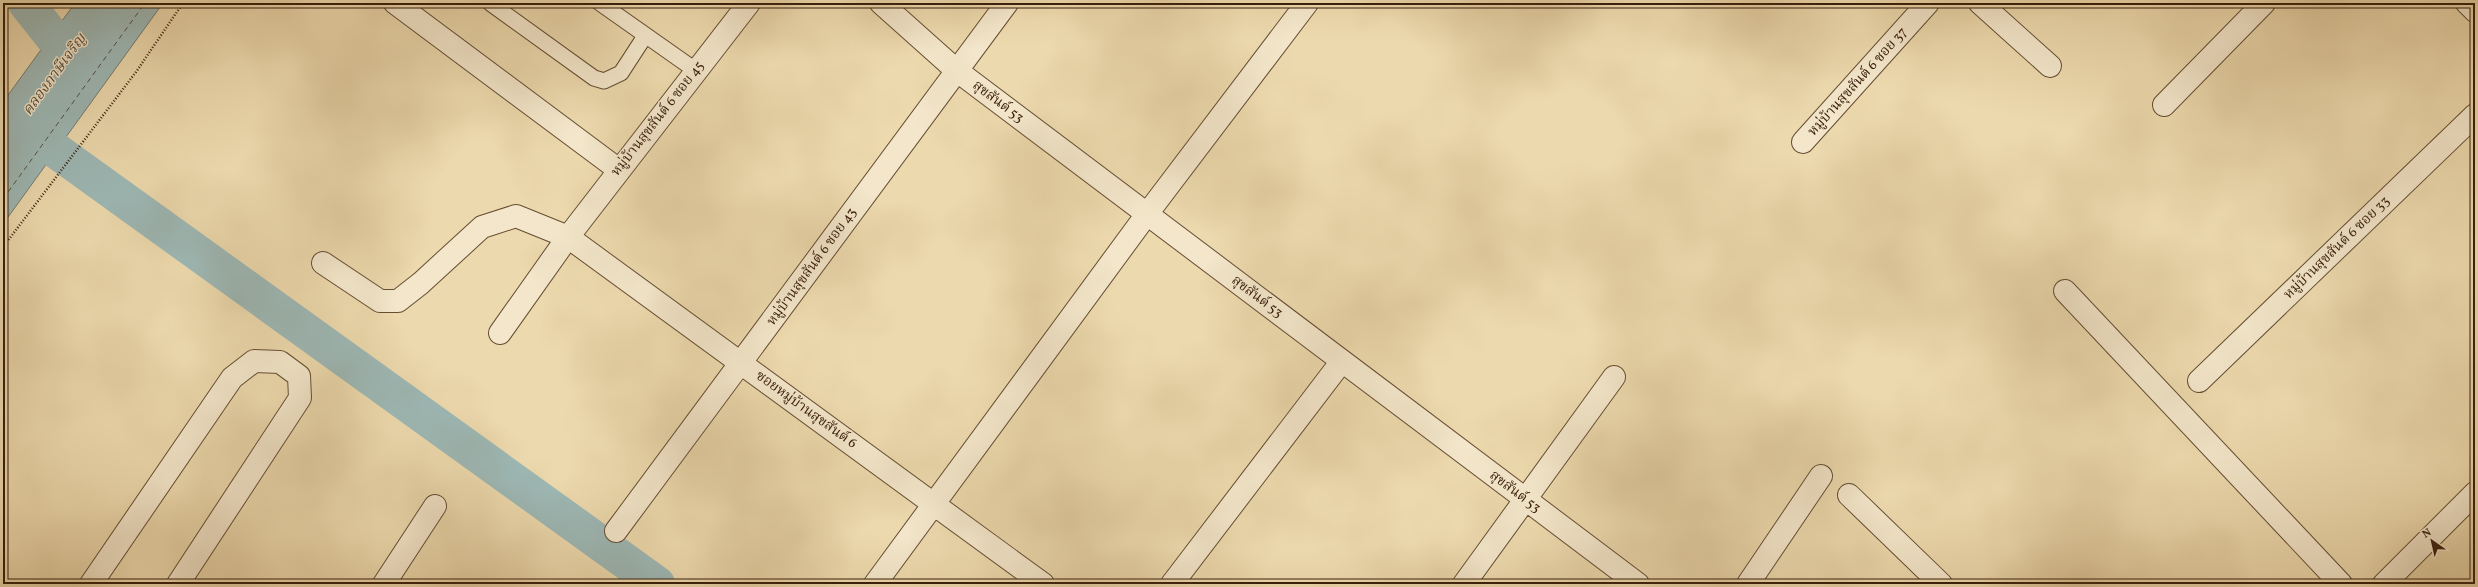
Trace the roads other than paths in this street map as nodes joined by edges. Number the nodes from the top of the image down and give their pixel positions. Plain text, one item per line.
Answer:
1 (395, 3) edge
2 (490, 3) edge
3 (600, 3) edge
4 (749, 3) edge
5 (881, 3) edge
6 (1006, 3) edge
7 (1307, 3) edge
8 (1928, 3) edge
9 (1980, 3) edge
10 (2264, 3) edge
11 (2467, 3) edge
12 (2475, 11) edge
13 (645, 36) junction
14 (2050, 66) dead end
15 (696, 70) junction
16 (956, 70) junction
17 (2164, 105) dead end
18 (2475, 115) edge
19 (1803, 142) dead end
20 (619, 170) junction
21 (1147, 214) junction
22 (568, 237) junction
23 (323, 263) dead end
24 (2065, 291) dead end
25 (500, 333) dead end
26 (1342, 361) junction
27 (742, 363) junction
28 (1614, 377) dead end
29 (2199, 381) dead end
30 (1821, 476) dead end
31 (2475, 493) edge
32 (1849, 495) dead end
33 (1525, 500) junction
34 (934, 504) junction
35 (435, 506) dead end
36 (616, 531) dead end
37 (91, 584) edge
38 (178, 584) edge
39 (384, 584) edge
40 (875, 584) edge
41 (1043, 584) edge
42 (1172, 584) edge
43 (1464, 584) edge
44 (1638, 584) edge
45 (1748, 584) edge
46 (1941, 584) edge
47 (2342, 584) edge
48 (2384, 584) edge

1 - 20 street
2 - 13 lane
3 - 13 lane
4 - 15 street, หมู่บ้านสุขสันต์ 6 ซอย 45
5 - 16 street, สุขสันต์ 53
6 - 16 street, หมู่บ้านสุขสันต์ 6 ซอย 43
7 - 21 street
8 - 19 street, หมู่บ้านสุขสันต์ 6 ซอย 37
9 - 14 street
10 - 17 street
11 - 12 street
13 - 15 lane
15 - 20 street, หมู่บ้านสุขสันต์ 6 ซอย 45
16 - 21 street, สุขสันต์ 53
16 - 27 street, หมู่บ้านสุขสันต์ 6 ซอย 43
18 - 29 street, หมู่บ้านสุขสันต์ 6 ซอย 33
20 - 22 street, หมู่บ้านสุขสันต์ 6 ซอย 45
21 - 26 street, สุขสันต์ 53
21 - 34 street
22 - 23 street, ซอยหมู่บ้านสุขสันต์ 6
22 - 25 street, หมู่บ้านสุขสันต์ 6 ซอย 45
22 - 27 street, ซอยหมู่บ้านสุขสันต์ 6
24 - 47 street
26 - 33 street, สุขสันต์ 53
26 - 42 street
27 - 34 street, ซอยหมู่บ้านสุขสันต์ 6
27 - 36 street, หมู่บ้านสุขสันต์ 6 ซอย 43
28 - 33 street
30 - 45 street
31 - 48 street
32 - 46 street
33 - 43 street
33 - 44 street, สุขสันต์ 53
34 - 40 street
34 - 41 street, ซอยหมู่บ้านสุขสันต์ 6
35 - 39 street
37 - 38 street

